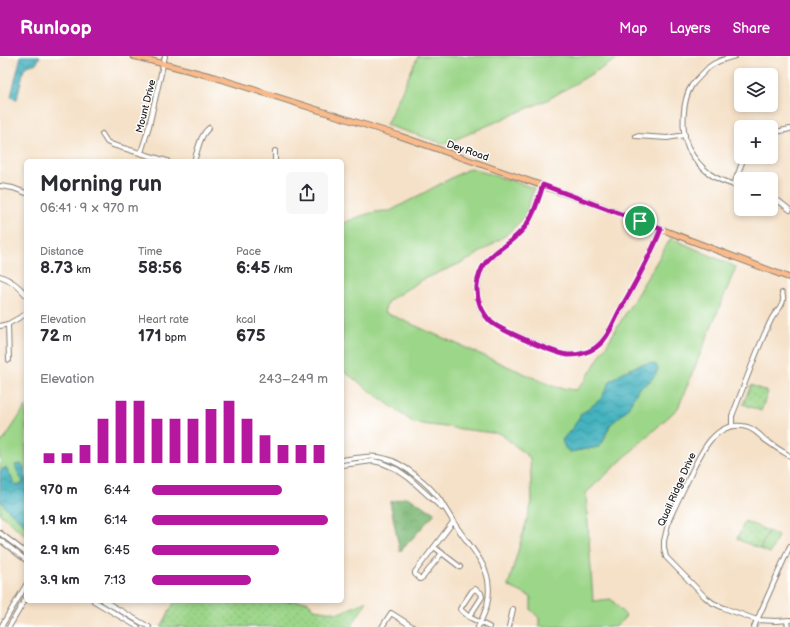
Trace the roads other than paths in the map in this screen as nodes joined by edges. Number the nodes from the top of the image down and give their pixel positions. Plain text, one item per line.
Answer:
1 (133, 56) edge
2 (166, 56) edge
3 (735, 56) edge
4 (164, 63) junction
5 (209, 128) dead end
6 (790, 129) edge
7 (778, 132) edge
8 (102, 134) dead end
9 (685, 135) junction
10 (636, 136) dead end
11 (275, 151) dead end
12 (141, 153) junction
13 (160, 159) edge
14 (195, 159) edge
15 (275, 159) edge
16 (543, 185) junction
17 (734, 185) edge
18 (0, 186) edge
19 (24, 192) edge
20 (778, 201) edge
21 (790, 210) edge
22 (661, 229) junction
23 (0, 276) edge
24 (790, 278) edge
25 (782, 293) dead end
26 (24, 294) edge
27 (24, 315) edge
28 (8, 324) junction
29 (0, 326) edge
30 (9, 360) dead end
31 (732, 426) junction
32 (790, 456) edge
33 (344, 460) edge
34 (344, 465) edge
35 (444, 509) junction
36 (453, 522) junction
37 (0, 533) edge
38 (0, 540) edge
39 (790, 546) edge
40 (434, 547) junction
41 (24, 551) edge
42 (442, 553) junction
43 (24, 558) edge
44 (460, 567) dead end
45 (24, 588) edge
46 (24, 601) edge
47 (97, 603) edge
48 (107, 603) edge
49 (513, 609) dead end
50 (469, 617) junction
51 (757, 620) junction
52 (788, 620) edge
53 (479, 625) edge
54 (1, 627) edge
55 (9, 627) edge
56 (138, 627) edge
57 (148, 627) edge
58 (382, 627) edge
59 (413, 627) edge
60 (489, 627) edge
61 (509, 627) edge
62 (754, 627) edge
63 (788, 627) edge

1 - 4 main road, Dey Road
2 - 4 street, Mount Drive
3 - 9 street
4 - 12 street, Mount Drive
4 - 16 main road, Dey Road
5 - 14 street
6 - 7 street
8 - 12 street
9 - 10 street
9 - 17 street
11 - 15 street
12 - 13 street
16 - 22 main road, Dey Road
16 - 22 street
18 - 19 street
20 - 21 street
22 - 24 main road, Dey Road
23 - 26 street
25 - 31 street
27 - 28 street
28 - 29 street
28 - 30 street
31 - 32 street
31 - 51 street, Quail Ridge Drive
33 - 35 street
34 - 35 street
35 - 36 street
36 - 40 street
36 - 53 street
37 - 41 street
38 - 43 street
39 - 51 street
40 - 42 street
40 - 42 street
42 - 44 street
45 - 54 street
46 - 55 street
47 - 56 street
48 - 57 street
49 - 61 street
50 - 50 street
50 - 53 street
51 - 52 street, Quail Ridge Drive
51 - 62 street
52 - 63 street
53 - 60 street
58 - 59 street

